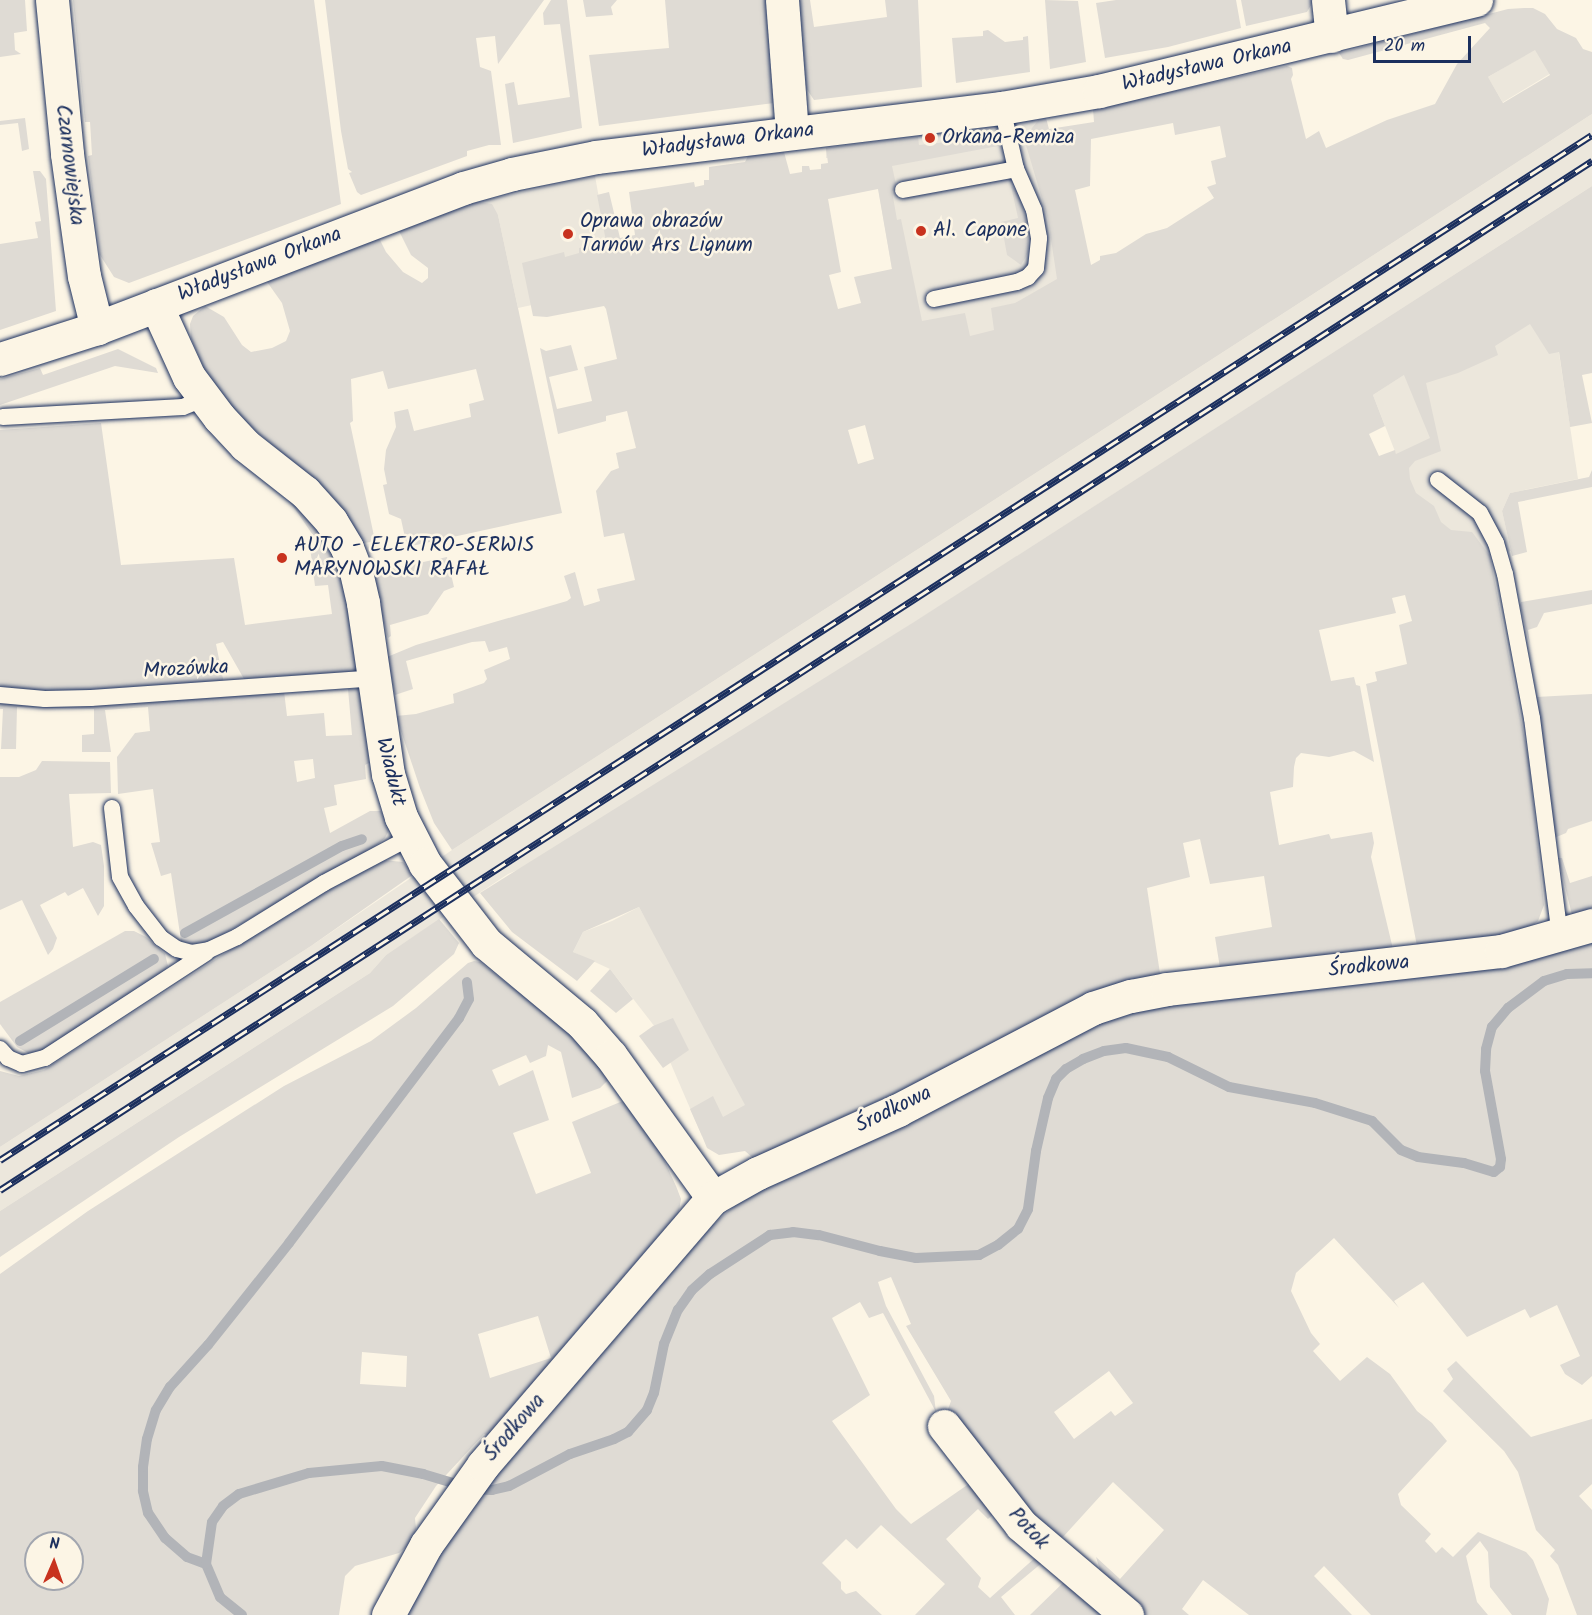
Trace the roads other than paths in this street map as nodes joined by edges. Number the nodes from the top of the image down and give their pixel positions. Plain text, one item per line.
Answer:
1 (52, 0) edge
2 (783, 0) edge
3 (1328, 0) edge
4 (1476, 0) edge
5 (1332, 36) junction
6 (1002, 108) junction
7 (792, 133) junction
8 (1016, 169) junction
9 (903, 190) dead end
10 (934, 299) dead end
11 (156, 305) junction
12 (97, 327) junction
13 (0, 360) edge
14 (205, 398) junction
15 (3, 417) dead end
16 (1438, 480) dead end
17 (374, 678) junction
18 (0, 695) edge
19 (112, 808) dead end
20 (411, 837) junction
21 (1592, 925) edge
22 (1560, 936) junction
23 (209, 950) junction
24 (0, 1049) edge
25 (713, 1198) junction
26 (944, 1426) dead end
27 (388, 1615) edge
28 (1127, 1615) edge

1 - 12 street, Czarnowiejska
2 - 7 street
3 - 5 street
4 - 5 street, Władysława Orkana
5 - 6 street, Władysława Orkana
6 - 7 street, Władysława Orkana
6 - 8 lane
7 - 11 street, Władysława Orkana
8 - 9 lane
8 - 10 lane
11 - 12 street, Władysława Orkana
11 - 14 street, Wiadukt
12 - 13 street, Władysława Orkana
14 - 15 lane
14 - 17 street, Wiadukt
16 - 22 lane
17 - 18 lane, Mrozówka
17 - 20 street, Wiadukt
19 - 23 lane
20 - 23 lane
20 - 25 street, Wiadukt
21 - 22 street, Środkowa
22 - 25 street, Środkowa
23 - 24 lane
25 - 27 street, Środkowa
26 - 28 street, Potok

